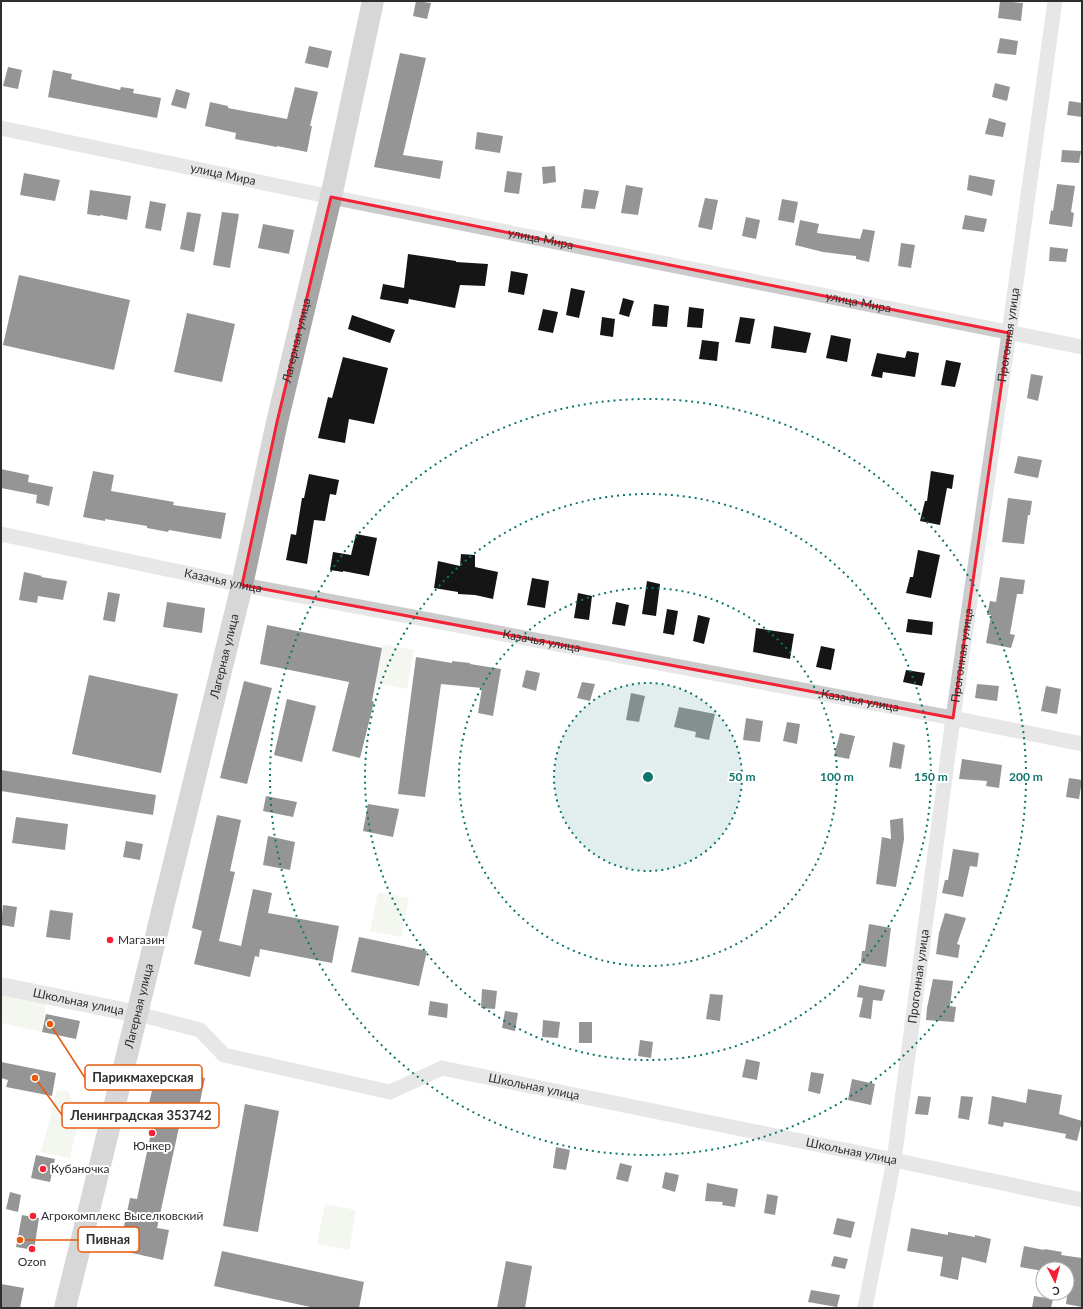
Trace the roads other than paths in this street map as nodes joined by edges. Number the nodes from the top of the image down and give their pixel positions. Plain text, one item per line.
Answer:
1 (373, 1) edge
2 (1055, 1) edge
3 (1, 128) edge
4 (331, 197) junction
5 (1009, 333) junction
6 (1082, 347) edge
7 (1, 534) edge
8 (242, 585) junction
9 (953, 718) junction
10 (1082, 744) edge
11 (1, 986) edge
12 (138, 1014) junction
13 (894, 1160) junction
14 (1082, 1200) edge
15 (65, 1308) edge
16 (865, 1308) edge

1 - 4 main road, Лагерная улица
2 - 5 street, Прогонная улица
3 - 4 street, улица Мира
4 - 5 street, улица Мира
4 - 8 main road, Лагерная улица
5 - 6 street, улица Мира
5 - 9 street, Прогонная улица
7 - 8 street, Казачья улица
8 - 9 street, Казачья улица
8 - 12 main road, Лагерная улица
9 - 10 street, Казачья улица
9 - 13 street, Прогонная улица
11 - 12 street, Школьная улица
12 - 13 street, Школьная улица
12 - 15 main road, Лагерная улица
13 - 14 street, Школьная улица
13 - 16 street, Прогонная улица

